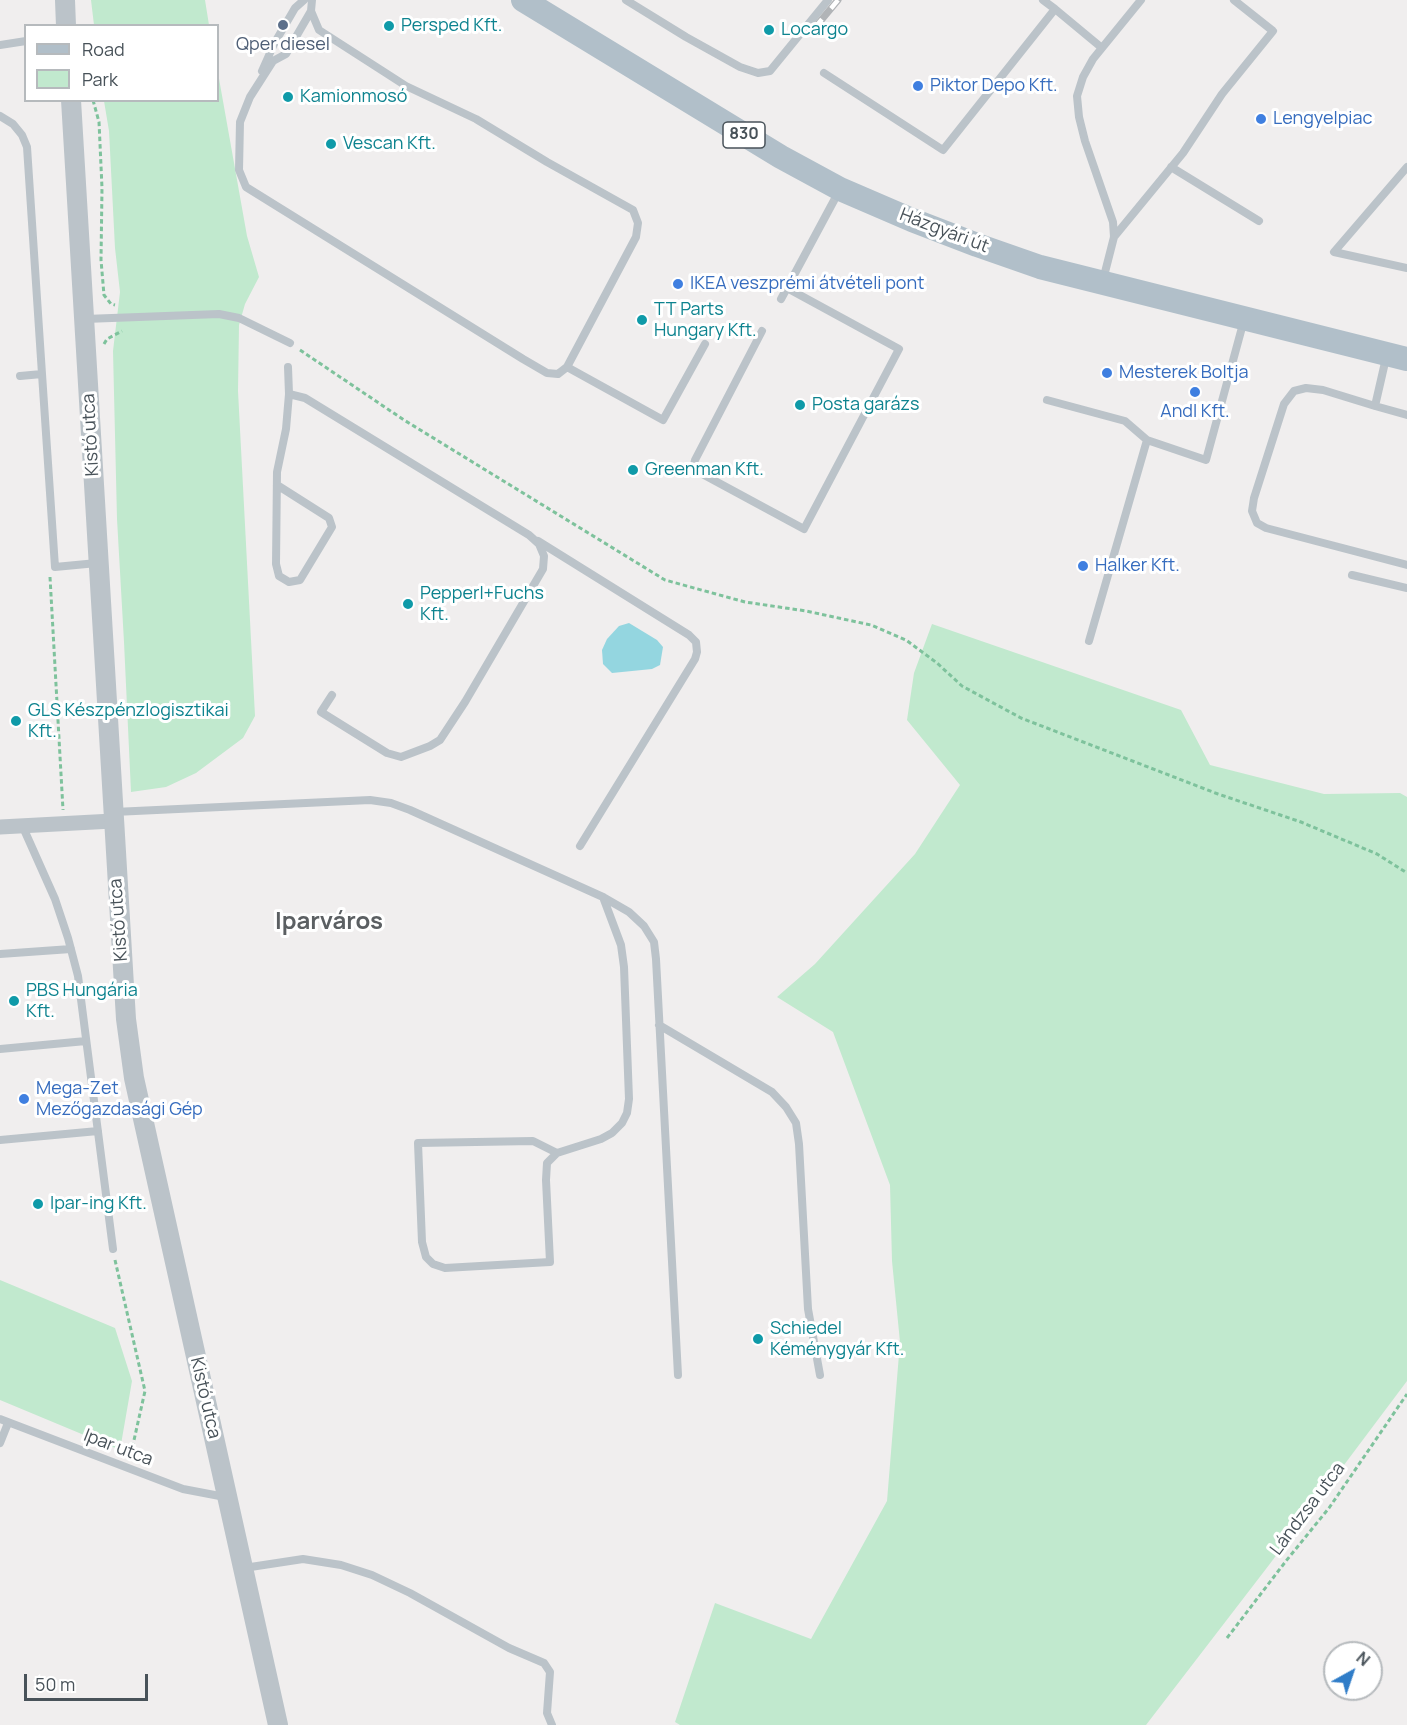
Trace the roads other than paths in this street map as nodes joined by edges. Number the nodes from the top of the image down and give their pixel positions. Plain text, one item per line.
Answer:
1 (65, 0) edge
2 (304, 0) edge
3 (312, 0) edge
4 (523, 0) edge
5 (626, 0) edge
6 (828, 0) edge
7 (1043, 0) edge
8 (1234, 0) edge
9 (1139, 1) edge
10 (1055, 9) junction
11 (311, 11) junction
12 (66, 24) edge
13 (24, 41) edge
14 (0, 45) edge
15 (1102, 48) junction
16 (824, 73) dead end
17 (250, 97) junction
18 (71, 102) edge
19 (0, 116) edge
20 (1171, 167) junction
21 (1407, 167) edge
22 (840, 189) junction
23 (1259, 221) dead end
24 (1114, 237) junction
25 (1407, 268) edge
26 (1102, 283) junction
27 (787, 288) junction
28 (781, 298) dead end
29 (1244, 318) junction
30 (84, 319) junction
31 (762, 331) dead end
32 (290, 343) road end
33 (705, 344) dead end
34 (1397, 356) edge
35 (288, 367) dead end
36 (567, 367) junction
37 (42, 374) junction
38 (20, 376) dead end
39 (288, 394) junction
40 (1047, 400) dead end
41 (1375, 406) junction
42 (1407, 415) edge
43 (1147, 440) junction
44 (277, 485) junction
45 (530, 535) junction
46 (98, 562) junction
47 (1407, 565) edge
48 (1352, 575) dead end
49 (1407, 588) edge
50 (1089, 640) dead end
51 (332, 695) dead end
52 (113, 816) junction
53 (21, 825) junction
54 (0, 827) edge
55 (580, 846) dead end
56 (603, 897) junction
57 (71, 949) junction
58 (0, 954) edge
59 (660, 1024) junction
60 (86, 1041) junction
61 (0, 1049) edge
62 (98, 1131) junction
63 (0, 1140) edge
64 (557, 1154) junction
65 (113, 1249) road end
66 (678, 1375) dead end
67 (820, 1375) dead end
68 (4, 1421) edge
69 (0, 1443) edge
70 (227, 1497) junction
71 (243, 1568) junction
72 (278, 1725) edge
73 (552, 1725) edge

1 - 12 street
2 - 17 lane
3 - 11 lane
4 - 22 main road, Házgyári út / 830
5 - 6 lane
7 - 10 lane
8 - 20 lane
9 - 15 lane
10 - 15 lane
10 - 16 lane
11 - 17 lane
11 - 36 lane
13 - 14 lane
15 - 24 lane
17 - 36 lane
18 - 30 street, Kistó utca
19 - 37 lane
20 - 23 lane
20 - 24 lane
21 - 25 lane
22 - 26 main road, Házgyári út / 830
22 - 27 lane
24 - 26 lane
26 - 29 main road, Házgyári út / 830
27 - 28 lane
27 - 31 lane
29 - 34 main road, Házgyári út / 830
29 - 43 lane
30 - 32 lane
30 - 46 street, Kistó utca
33 - 36 lane
34 - 41 lane
35 - 39 lane
37 - 38 lane
37 - 46 lane
39 - 44 lane
39 - 45 lane
40 - 43 lane
41 - 42 lane
41 - 47 lane
43 - 50 lane
44 - 44 lane
45 - 51 lane
45 - 55 lane
46 - 52 street, Kistó utca
48 - 49 lane
52 - 53 street
52 - 56 lane
52 - 70 street, Kistó utca
53 - 54 street
53 - 57 lane
56 - 59 lane
56 - 64 lane
57 - 58 lane
57 - 60 lane
59 - 66 lane
59 - 67 lane
60 - 61 lane
60 - 62 lane
62 - 63 lane
62 - 65 lane
64 - 64 lane
68 - 69 lane
68 - 70 lane, Ipar utca
70 - 71 street, Kistó utca
71 - 72 street, Kistó utca
71 - 73 lane

